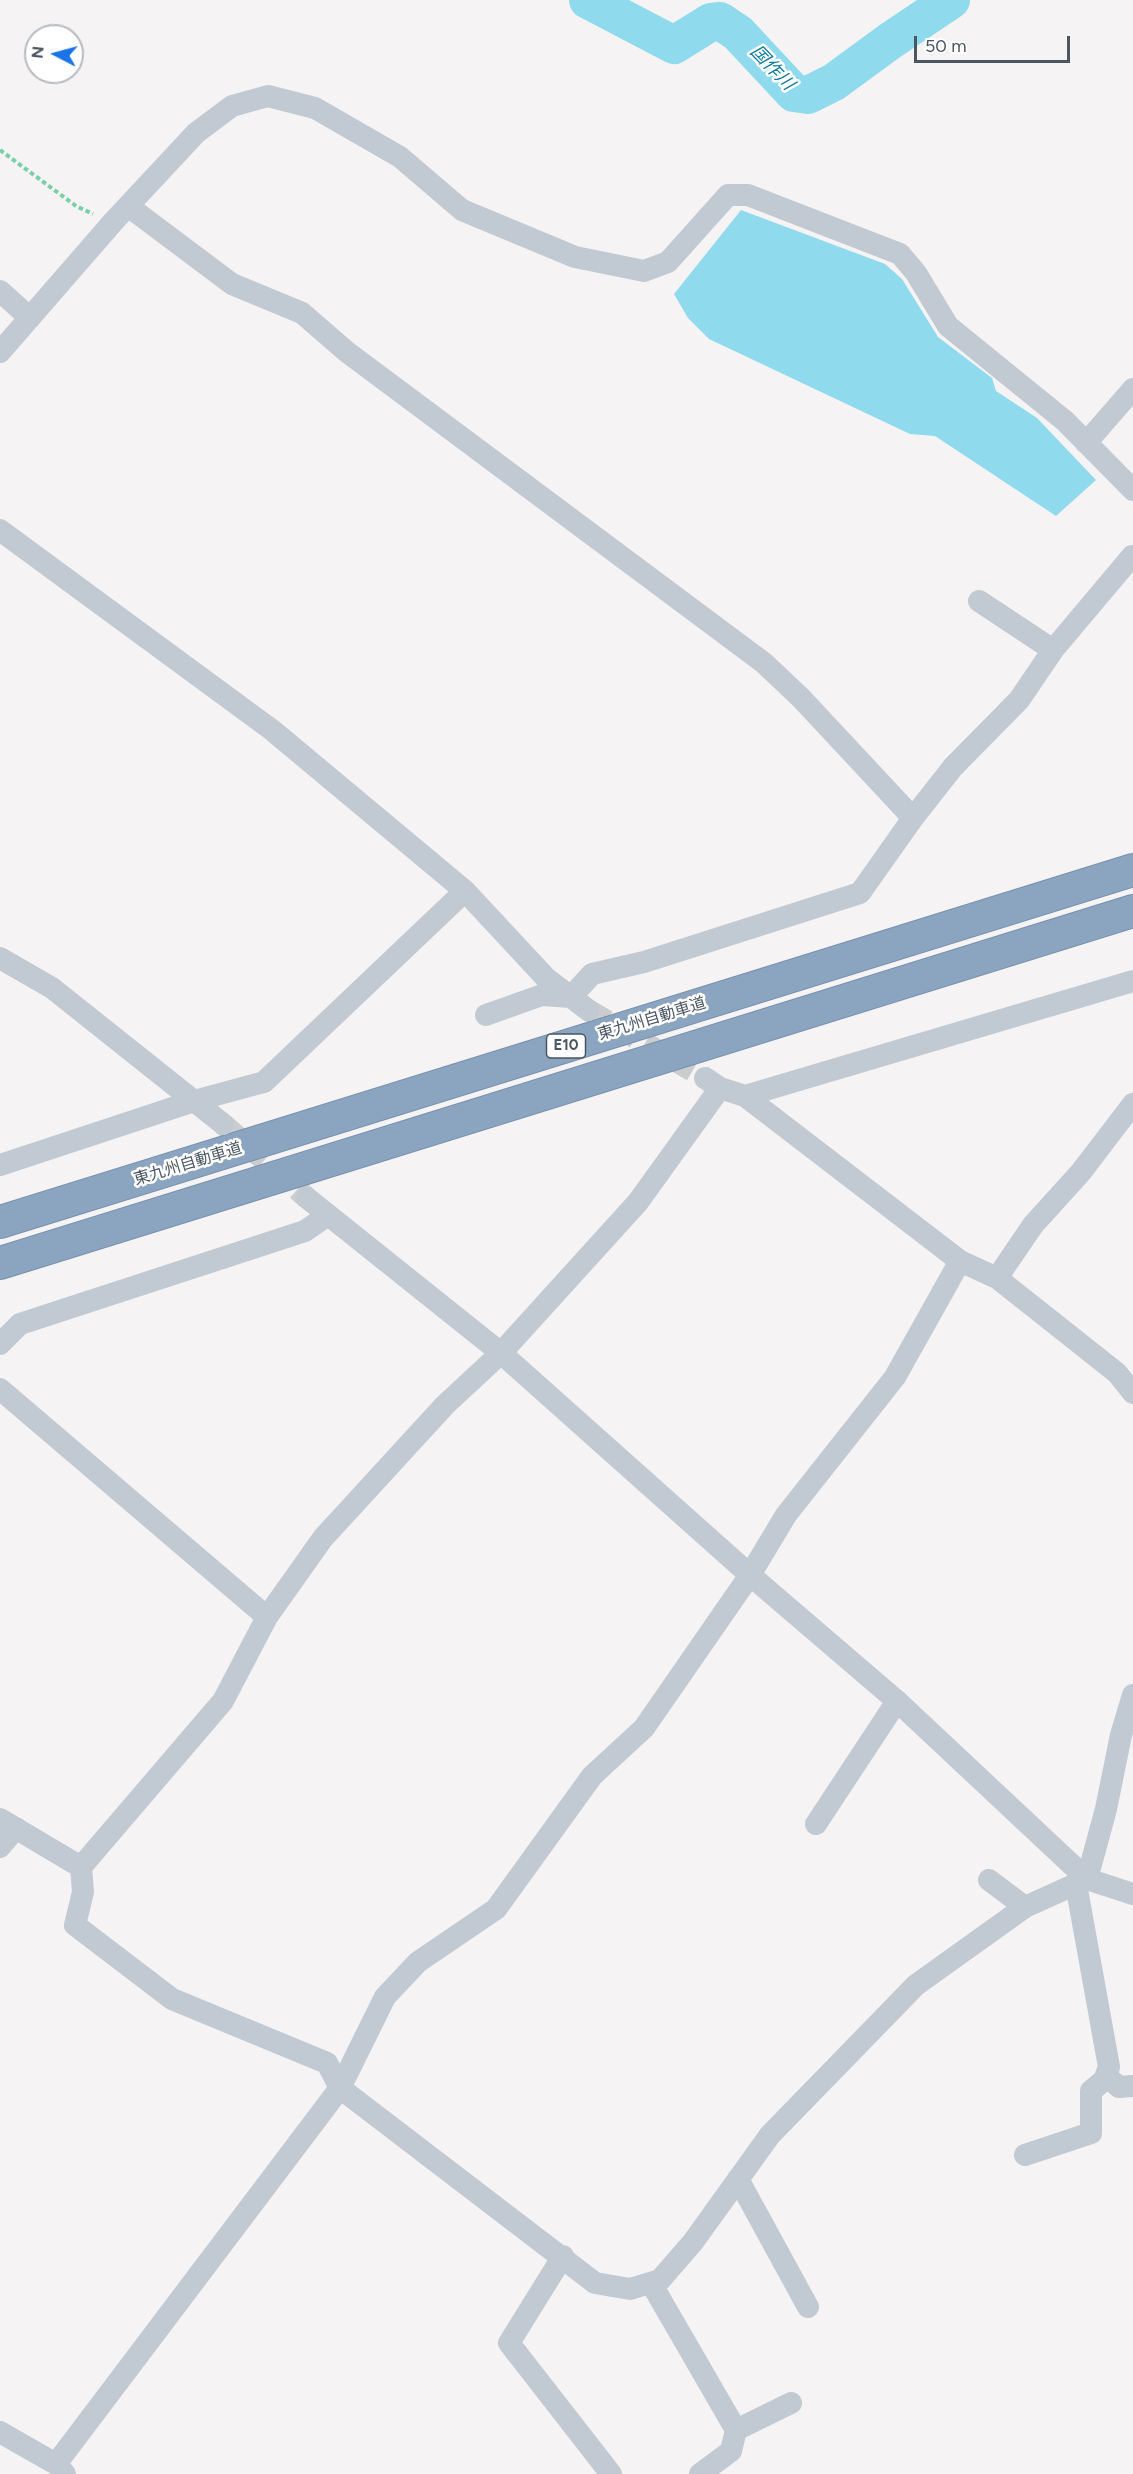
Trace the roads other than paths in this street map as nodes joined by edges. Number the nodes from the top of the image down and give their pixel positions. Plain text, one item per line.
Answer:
1 (121, 214) junction
2 (0, 291) edge
3 (30, 318) junction
4 (0, 352) edge
5 (1133, 389) edge
6 (1086, 443) junction
7 (1129, 477) edge
8 (3, 540) edge
9 (1133, 556) edge
10 (979, 601) dead end
11 (1053, 650) junction
12 (912, 818) junction
13 (1133, 870) edge
14 (465, 891) junction
15 (1133, 911) edge
16 (0, 958) edge
17 (1133, 981) edge
18 (580, 1004) junction
19 (486, 1015) dead end
20 (745, 1096) junction
21 (194, 1101) junction
22 (1133, 1104) edge
23 (223, 1124) tunnel mouth
24 (0, 1165) edge
25 (307, 1198) tunnel mouth
26 (328, 1215) junction
27 (0, 1222) edge
28 (960, 1261) junction
29 (0, 1263) edge
30 (997, 1278) junction
31 (0, 1344) edge
32 (501, 1353) junction
33 (0, 1389) edge
34 (1133, 1393) edge
35 (750, 1575) junction
36 (267, 1617) junction
37 (1133, 1695) edge
38 (897, 1701) junction
39 (8, 1824) edge
40 (816, 1824) dead end
41 (0, 1847) edge
42 (81, 1867) junction
43 (989, 1880) dead end
44 (1081, 1881) junction
45 (1133, 1894) edge
46 (1025, 1907) junction
47 (1106, 2076) junction
48 (1133, 2086) edge
49 (340, 2088) junction
50 (1025, 2155) dead end
51 (738, 2179) junction
52 (563, 2256) junction
53 (651, 2283) junction
54 (808, 2307) dead end
55 (791, 2403) dead end
56 (736, 2430) junction
57 (0, 2432) edge
58 (61, 2469) edge
59 (611, 2474) edge
60 (700, 2474) edge

1 - 3 street
1 - 6 street
1 - 12 street
2 - 3 street
3 - 4 street
5 - 6 street
6 - 7 street
8 - 14 street
9 - 11 street
10 - 11 street
11 - 12 street
12 - 18 street
13 - 27 highway, 東九州自動車道 / E10
14 - 18 street
14 - 21 street
15 - 29 highway, E10
16 - 21 street
17 - 20 street
18 - 19 street
20 - 28 street
20 - 32 street
21 - 23 street
21 - 24 street
22 - 30 street
25 - 26 street
26 - 31 street
26 - 32 street
28 - 30 street
28 - 35 street
30 - 34 street
32 - 35 street
32 - 36 street
33 - 36 street
35 - 38 street
35 - 49 street
36 - 42 street
37 - 44 street
38 - 40 street
38 - 44 street
39 - 41 street
39 - 42 street
42 - 49 street
43 - 46 street
44 - 45 street
44 - 46 street
44 - 47 street
46 - 51 street
47 - 48 street
47 - 50 street
49 - 52 street
49 - 58 street
51 - 53 street
51 - 54 street
52 - 53 street
52 - 59 street
53 - 56 street
55 - 56 street
56 - 60 street
57 - 58 street

